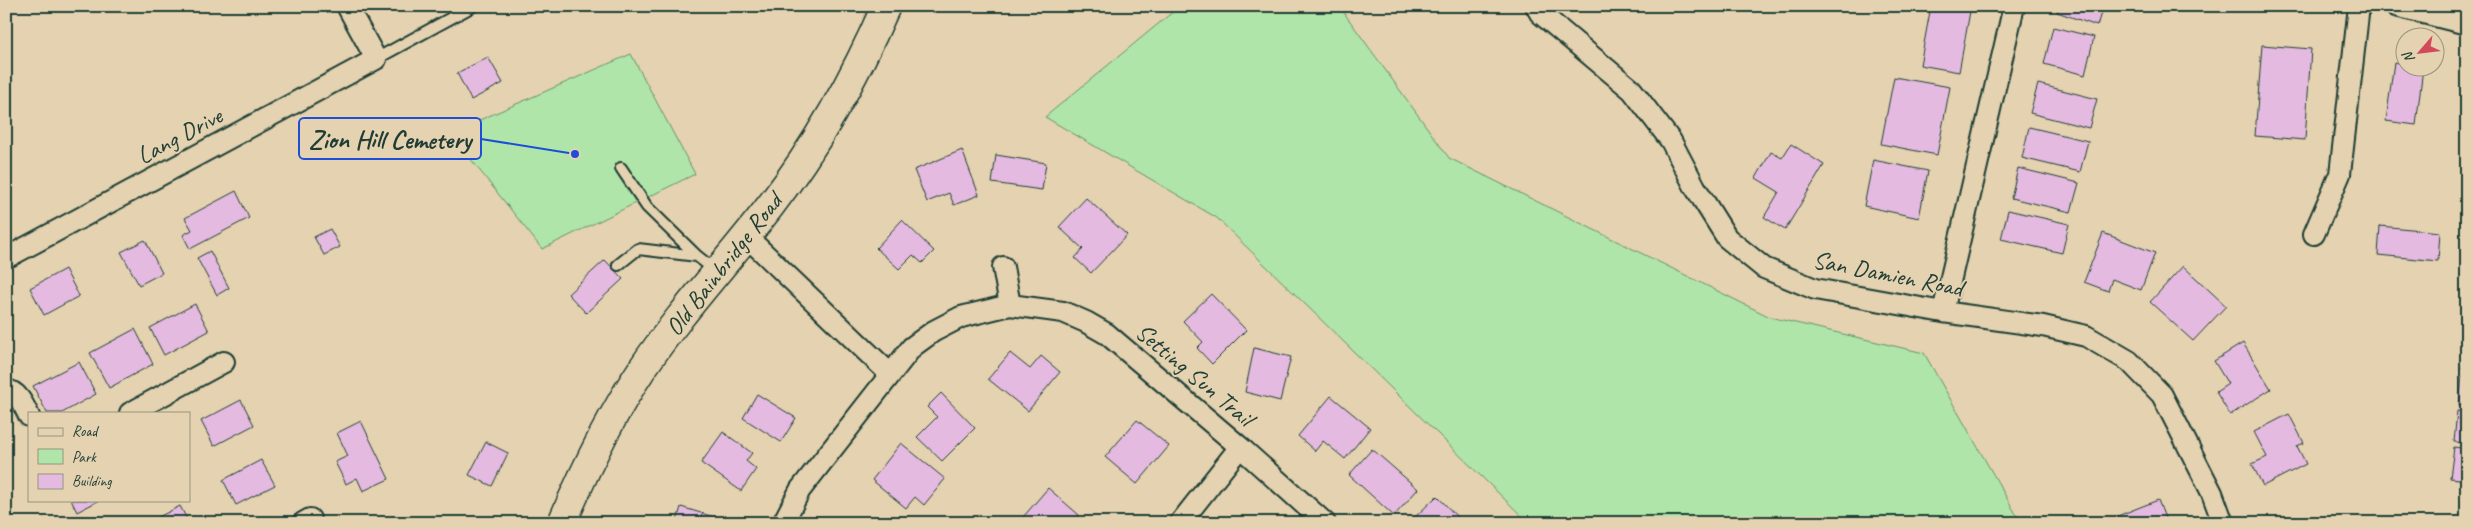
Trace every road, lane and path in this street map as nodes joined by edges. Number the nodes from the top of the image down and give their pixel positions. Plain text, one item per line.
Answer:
1 (347, 6) edge
2 (473, 6) edge
3 (886, 6) edge
4 (1536, 6) edge
5 (2014, 6) edge
6 (2359, 6) edge
7 (2396, 6) edge
8 (2467, 24) edge
9 (376, 59) junction
10 (621, 168) dead end
11 (2314, 234) dead end
12 (746, 236) junction
13 (6, 258) edge
14 (707, 264) junction
15 (618, 265) dead end
16 (1003, 267) dead end
17 (1010, 305) junction
18 (1944, 312) junction
19 (224, 362) dead end
20 (890, 374) junction
21 (6, 390) edge
22 (132, 412) edge
23 (28, 414) edge
24 (1240, 447) junction
25 (562, 523) edge
26 (783, 523) edge
27 (1180, 523) edge
28 (1325, 523) edge
29 (2223, 523) edge

1 - 9 street
2 - 9 lane
3 - 12 main road, Old Bainbridge Road
4 - 18 street, San Damien Road
5 - 18 street
6 - 11 street
7 - 8 street
9 - 13 street, Lang Drive
10 - 14 lane
12 - 14 main road, Old Bainbridge Road
12 - 20 street
14 - 15 lane
14 - 25 main road, Old Bainbridge Road
16 - 17 street
17 - 20 street, Setting Sun Trail
17 - 24 street, Setting Sun Trail
18 - 29 street, San Damien Road
19 - 22 street
20 - 26 street, Setting Sun Trail
21 - 23 street
24 - 27 street
24 - 28 street, Setting Sun Trail

